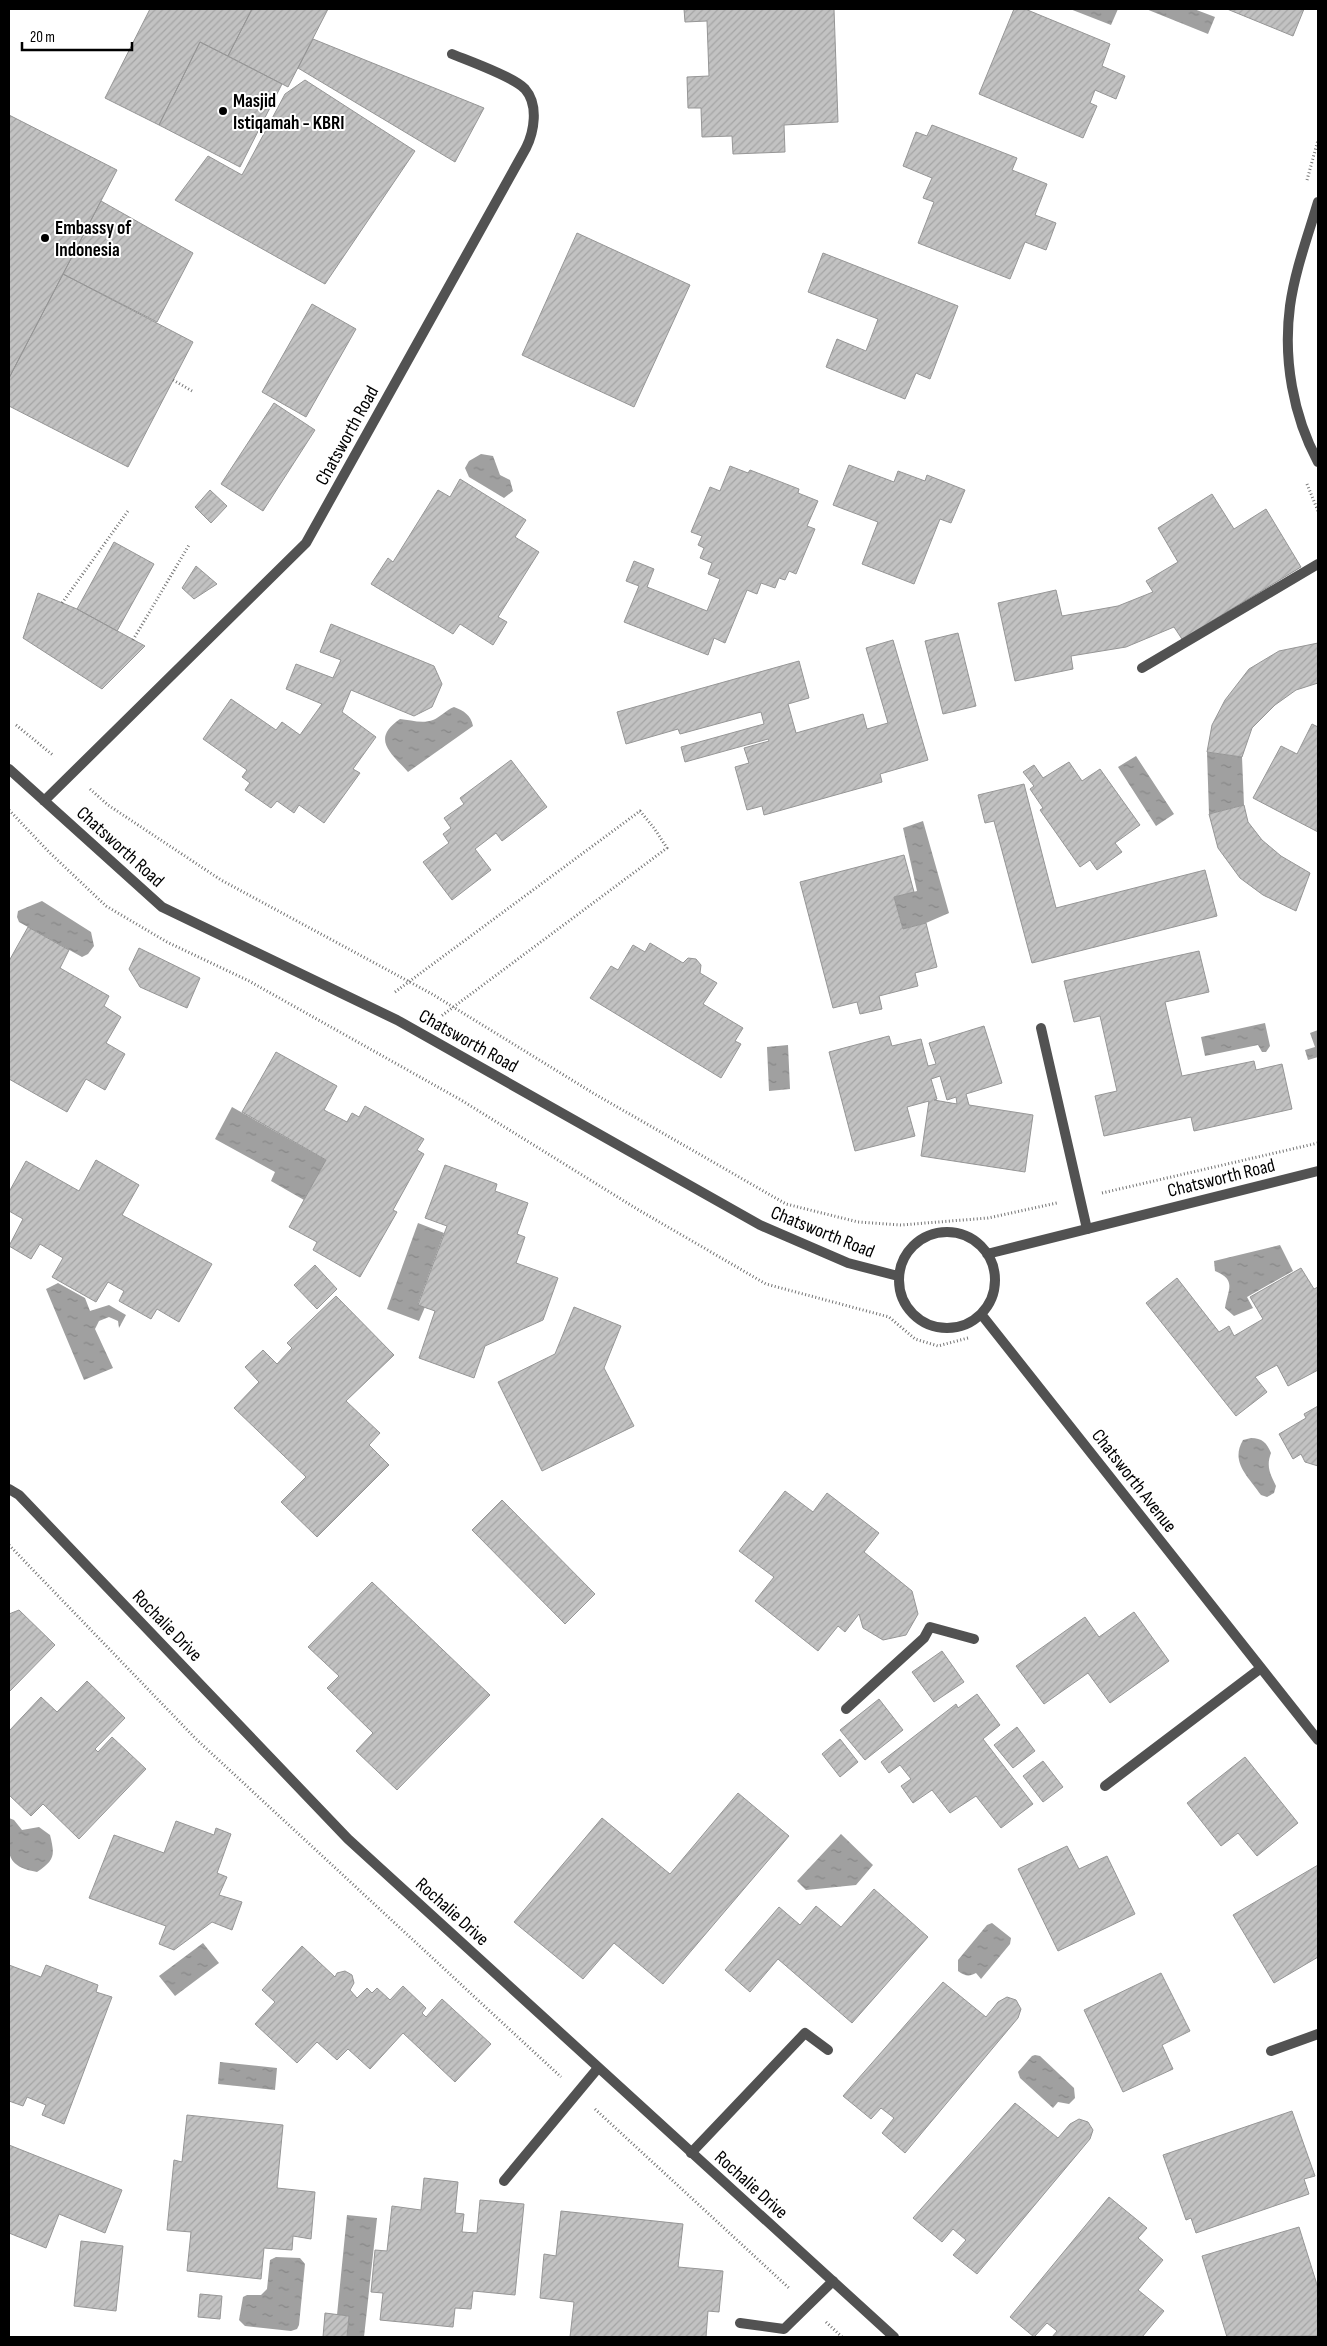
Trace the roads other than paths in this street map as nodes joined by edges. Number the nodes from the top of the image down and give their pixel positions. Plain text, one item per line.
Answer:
1 (452, 54) dead end
2 (1318, 202) edge
3 (1315, 222) edge
4 (1318, 462) edge
5 (1318, 564) edge
6 (1142, 668) dead end
7 (9, 768) edge
8 (44, 801) junction
9 (1041, 1028) dead end
10 (1318, 1171) edge
11 (1087, 1229) junction
12 (987, 1254) junction
13 (898, 1276) junction
14 (981, 1314) junction
15 (9, 1489) edge
16 (974, 1639) dead end
17 (1261, 1668) junction
18 (846, 1709) dead end
19 (1318, 1740) edge
20 (1105, 1786) dead end
21 (1318, 2034) edge
22 (828, 2050) dead end
23 (1271, 2051) dead end
24 (598, 2068) junction
25 (692, 2153) junction
26 (504, 2181) dead end
27 (833, 2281) junction
28 (740, 2323) dead end
29 (894, 2337) edge

1 - 8 street, Chatsworth Road
2 - 3 street
3 - 4 street
5 - 6 street
7 - 8 street, Chatsworth Road
8 - 13 street, Chatsworth Road
9 - 11 street
10 - 11 street, Chatsworth Road
11 - 12 street, Chatsworth Road
12 - 13 street
12 - 14 street
13 - 14 street
14 - 17 street, Chatsworth Avenue
15 - 24 street, Rochalie Drive
16 - 18 street
17 - 19 street, Chatsworth Avenue
17 - 20 street
21 - 23 street
22 - 25 street
24 - 25 street, Rochalie Drive
24 - 26 street
25 - 27 street, Rochalie Drive
27 - 28 street
27 - 29 street, Rochalie Drive

